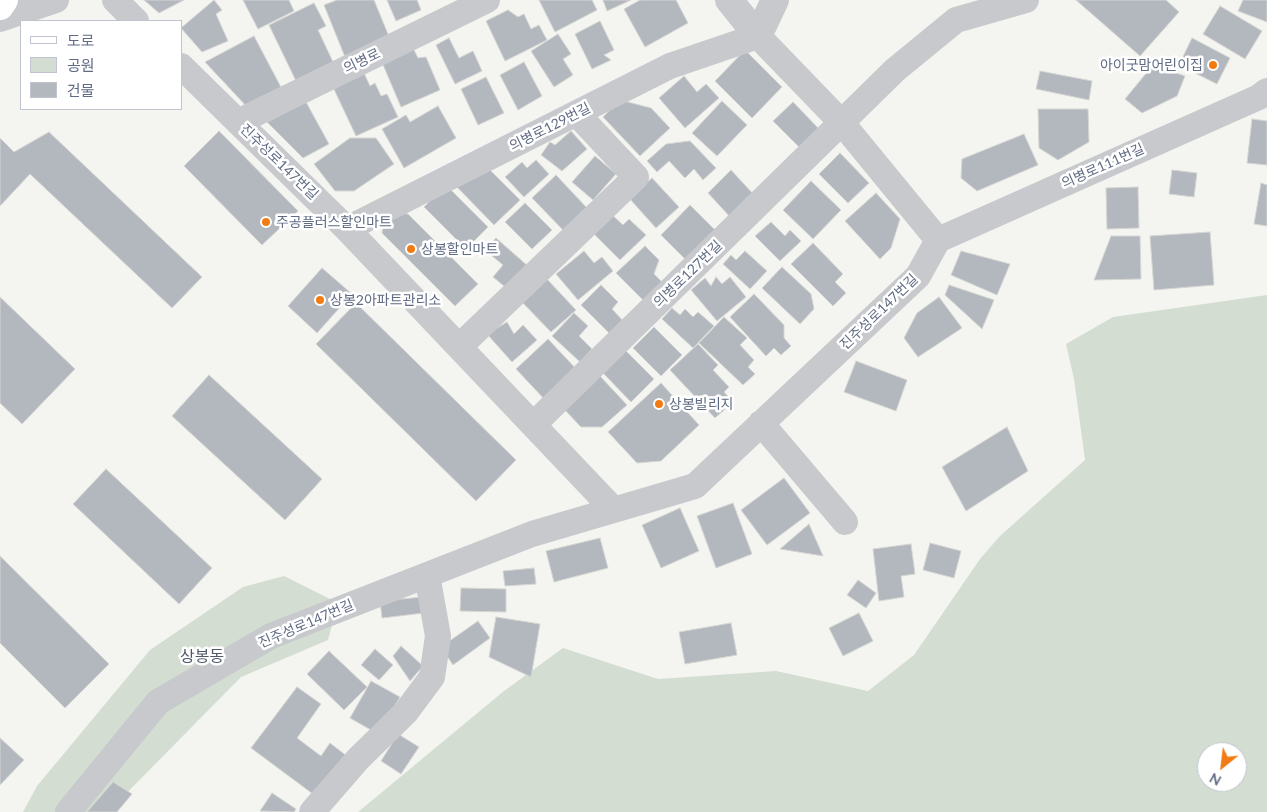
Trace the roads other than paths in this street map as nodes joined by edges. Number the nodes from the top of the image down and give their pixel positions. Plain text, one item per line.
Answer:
1 (4, 0) edge
2 (56, 0) edge
3 (115, 0) edge
4 (487, 0) edge
5 (729, 0) edge
6 (775, 0) edge
7 (1026, 0) edge
8 (0, 6) edge
9 (0, 20) edge
10 (135, 20) edge
11 (758, 36) junction
12 (182, 67) edge
13 (1267, 90) edge
14 (577, 114) junction
15 (238, 122) junction
16 (842, 123) junction
17 (347, 229) junction
18 (938, 240) junction
19 (458, 346) junction
20 (761, 423) junction
21 (533, 425) junction
22 (613, 509) junction
23 (845, 522) dead end
24 (428, 575) junction
25 (68, 812) edge
26 (312, 812) edge

1 - 8 main road
2 - 9 street
3 - 10 street
4 - 15 street, 의병로
5 - 11 street
6 - 11 street
7 - 16 street
11 - 14 street, 의병로129번길
11 - 16 street
12 - 15 street, 진주성로147번길
13 - 18 street, 의병로111번길
14 - 17 street, 의병로129번길
14 - 19 street
15 - 17 street, 진주성로147번길
16 - 18 street
16 - 21 street, 의병로127번길
17 - 19 street, 진주성로147번길
18 - 20 street, 진주성로147번길
19 - 21 street, 진주성로147번길
20 - 22 street, 진주성로147번길
20 - 23 street
21 - 22 street, 진주성로147번길
22 - 24 street, 진주성로147번길
24 - 25 street, 진주성로147번길
24 - 26 street

